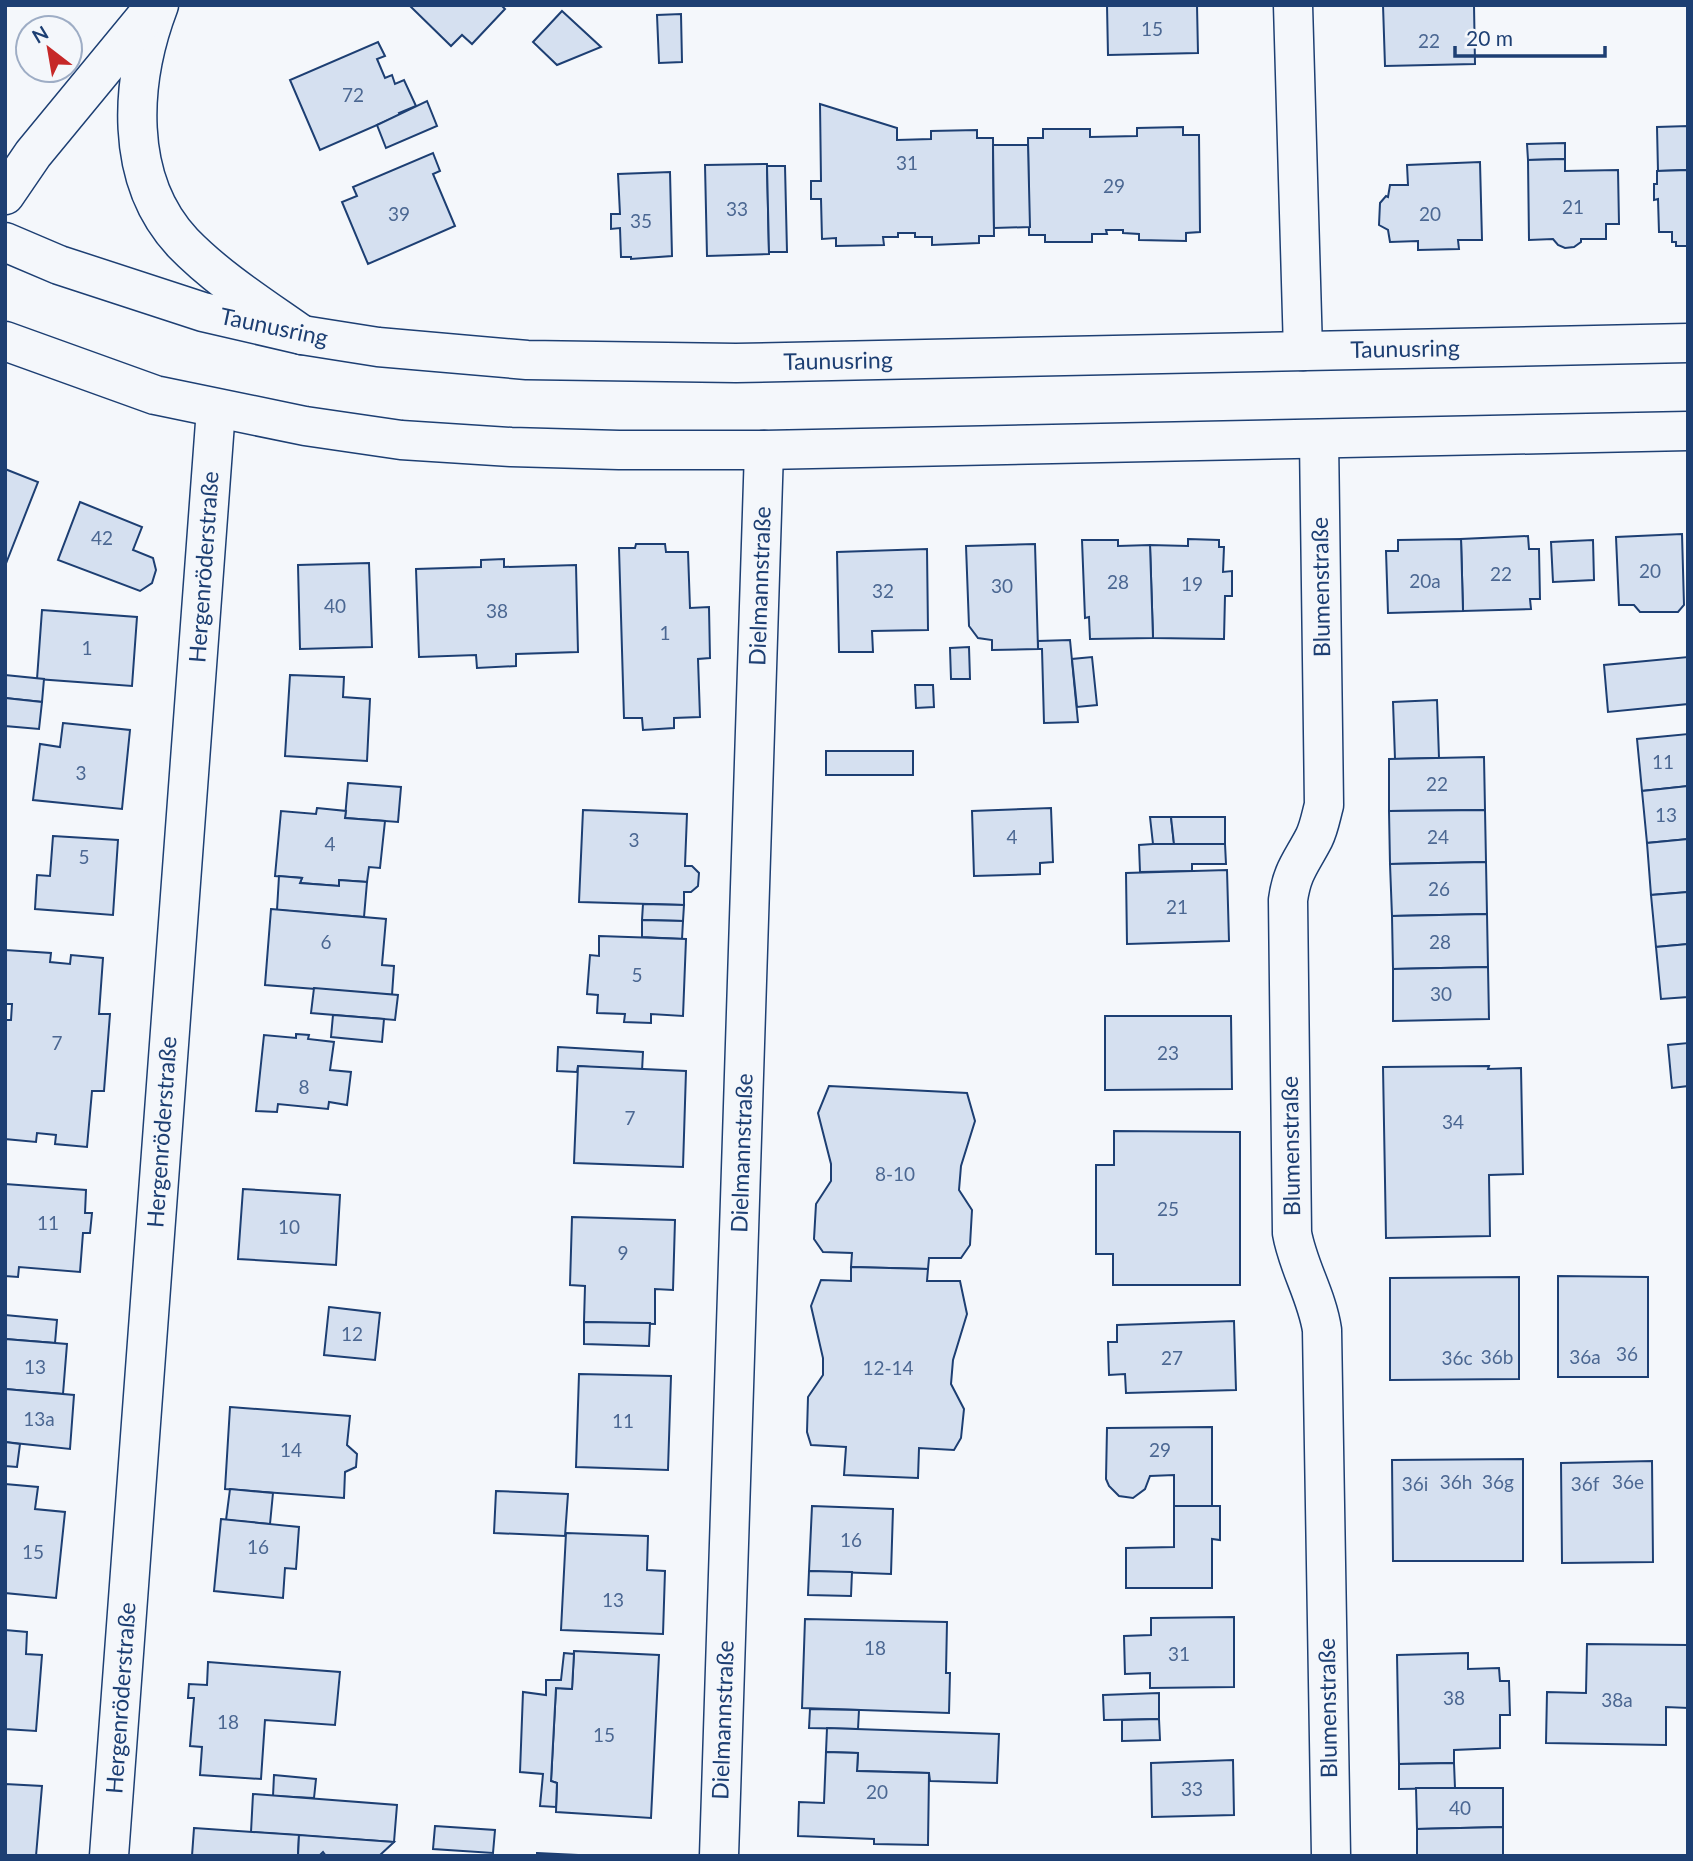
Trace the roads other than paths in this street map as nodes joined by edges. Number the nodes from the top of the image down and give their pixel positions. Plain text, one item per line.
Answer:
1 (157, 5) edge
2 (1293, 5) edge
3 (5, 195) edge
4 (5, 242) edge
5 (302, 335) junction
6 (5, 341) edge
7 (1688, 343) edge
8 (1303, 351) junction
9 (216, 409) junction
10 (1688, 431) edge
11 (1320, 439) junction
12 (764, 450) junction
13 (109, 1856) edge
14 (719, 1856) edge
15 (1331, 1856) edge

1 - 3 street
1 - 5 street
2 - 8 street
4 - 5 street, Taunusring
5 - 8 street, Taunusring
6 - 9 street
7 - 8 street, Taunusring
9 - 12 street
9 - 13 street, Hergenröderstraße
10 - 11 street
11 - 12 street
11 - 15 street, Blumenstraße
12 - 14 street, Dielmannstraße

